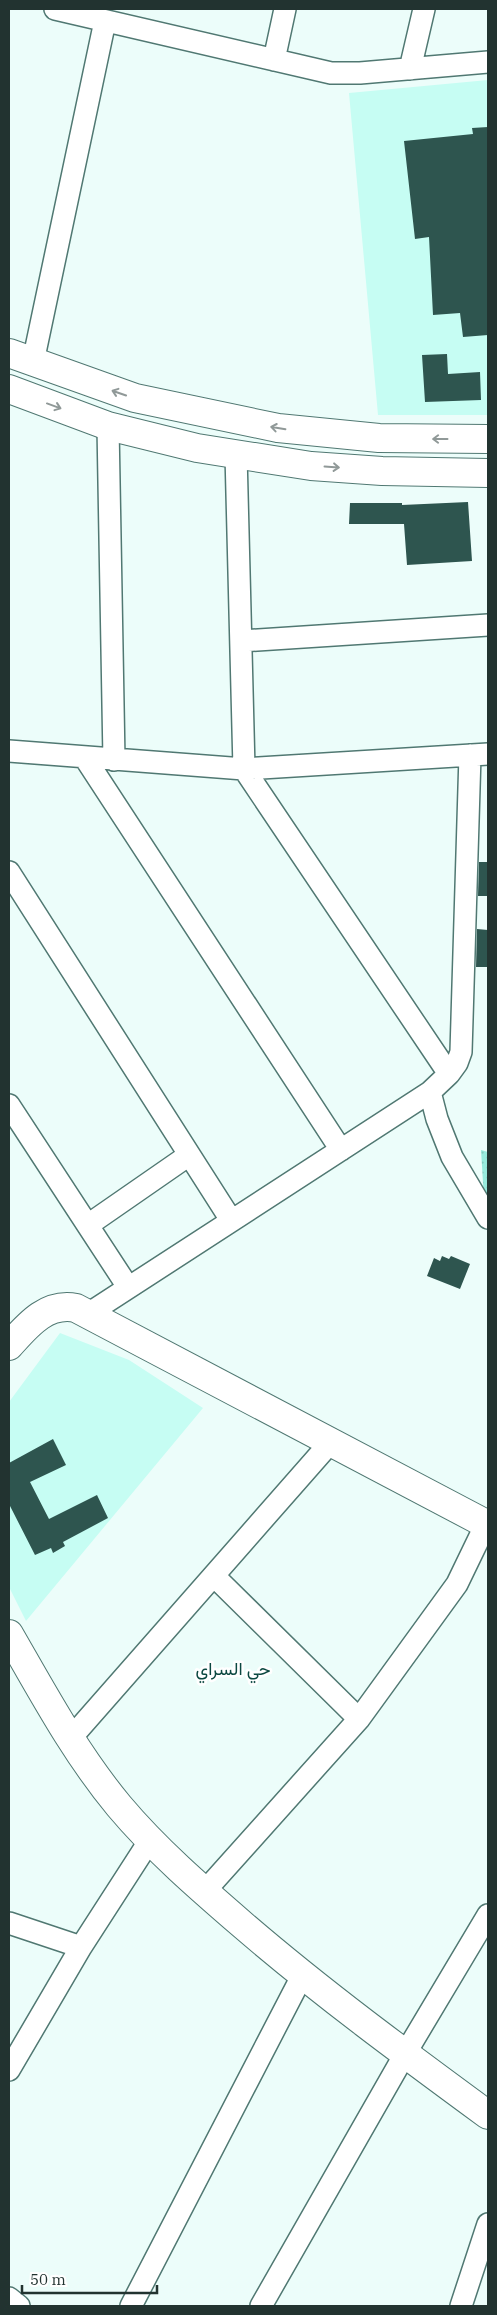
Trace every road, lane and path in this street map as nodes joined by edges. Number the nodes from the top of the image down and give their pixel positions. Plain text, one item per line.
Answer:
1 (61, 9) edge
2 (285, 9) edge
3 (424, 9) edge
4 (105, 22) junction
5 (274, 60) junction
6 (488, 62) edge
7 (410, 70) junction
8 (21, 358) edge
9 (9, 389) edge
10 (108, 426) junction
11 (488, 439) edge
12 (236, 454) junction
13 (488, 473) edge
14 (488, 625) edge
15 (241, 641) junction
16 (9, 751) edge
17 (479, 755) edge
18 (85, 758) junction
19 (114, 760) junction
20 (244, 769) junction
21 (9, 872) edge
22 (449, 1074) junction
23 (430, 1092) junction
24 (9, 1105) edge
25 (341, 1150) junction
26 (189, 1155) junction
27 (488, 1218) edge
28 (231, 1220) junction
29 (88, 1225) junction
30 (128, 1286) junction
31 (88, 1314) junction
32 (9, 1346) edge
33 (330, 1444) junction
34 (487, 1525) edge
35 (214, 1576) junction
36 (9, 1634) edge
37 (359, 1719) junction
38 (70, 1740) junction
39 (150, 1840) junction
40 (204, 1892) junction
41 (488, 1915) edge
42 (9, 1923) edge
43 (483, 1936) edge
44 (81, 1947) junction
45 (302, 1976) junction
46 (405, 2054) junction
47 (9, 2070) edge
48 (488, 2115) edge
49 (488, 2224) edge
50 (9, 2298) edge
51 (19, 2306) edge
52 (131, 2306) edge
53 (261, 2306) edge
54 (461, 2306) edge

1 - 4 street
2 - 5 street
3 - 7 street
4 - 5 street
4 - 8 street
5 - 7 street
6 - 7 street
11 -> 8 street
9 -> 10 street
10 - 12 street
10 - 19 street
12 -> 13 street
12 - 15 street
14 - 15 street
15 - 20 street
16 - 18 street
17 - 20 street
17 - 22 street
18 - 19 street
18 - 25 street
19 - 20 street
20 - 22 street
21 - 26 street
22 - 23 street
23 - 25 street
23 - 27 street
24 - 29 street
25 - 28 street
26 - 28 street
26 - 29 street
28 - 30 street
29 - 30 street
30 - 31 street
31 - 32 street
31 - 33 street
33 - 34 street
33 - 35 street
34 - 37 street
35 - 37 street
35 - 38 street
36 - 38 street
37 - 40 street
38 - 39 street
39 - 40 street
39 - 44 street
40 - 45 street
41 - 43 street
42 - 44 street
43 - 46 street
44 - 47 street
45 - 46 street
45 - 52 street
46 - 48 street
46 - 53 street
49 - 54 street
50 - 51 street

